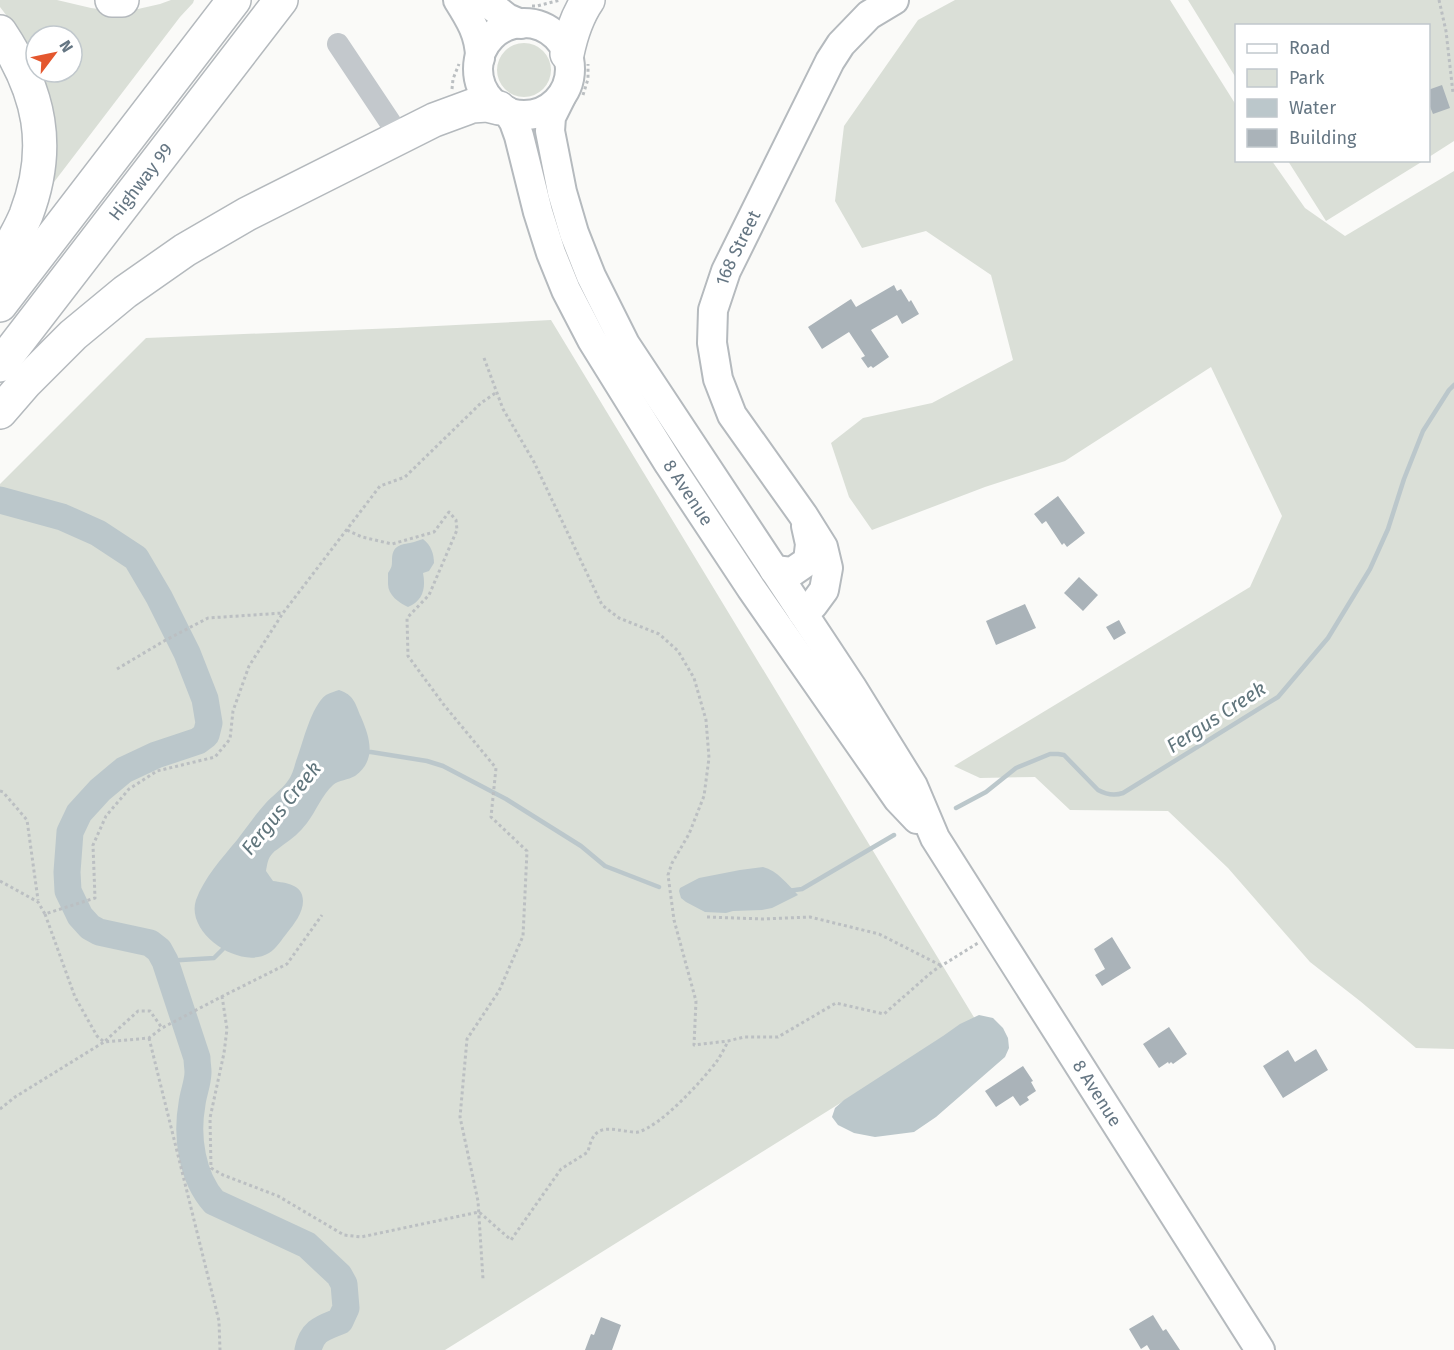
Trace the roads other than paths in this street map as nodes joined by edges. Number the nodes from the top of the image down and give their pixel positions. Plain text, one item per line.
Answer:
1 (112, 0) edge
2 (122, 0) edge
3 (234, 0) edge
4 (281, 0) edge
5 (458, 0) edge
6 (484, 0) edge
7 (588, 0) edge
8 (894, 0) edge
9 (525, 14) junction
10 (0, 32) edge
11 (338, 44) dead end
12 (480, 58) junction
13 (578, 58) junction
14 (571, 98) junction
15 (503, 110) junction
16 (400, 137) junction
17 (0, 264) edge
18 (0, 305) edge
19 (0, 364) edge
20 (616, 380) junction
21 (0, 412) edge
22 (803, 515) junction
23 (774, 570) junction
24 (802, 612) junction
25 (935, 838) junction
26 (1260, 1350) edge

1 - 2 highway
3 - 18 highway, Highway 99
4 - 19 highway, Highway 99
5 - 12 main road
6 - 9 main road
7 - 13 highway
8 - 22 main road, 168 Street
9 - 12 main road
9 - 13 main road
10 - 17 highway
11 - 16 lane
12 - 15 main road
13 - 14 main road
14 - 15 main road
14 - 23 main road, 8 Avenue
15 - 16 highway
15 - 20 main road, 8 Avenue
16 - 21 highway
20 - 24 main road
20 - 25 main road, 8 Avenue
22 - 23 main road, 168 Street
22 - 24 main road, 168 Street
23 - 24 main road, 8 Avenue
24 - 25 main road, 8 Avenue
25 - 26 main road, 8 Avenue

